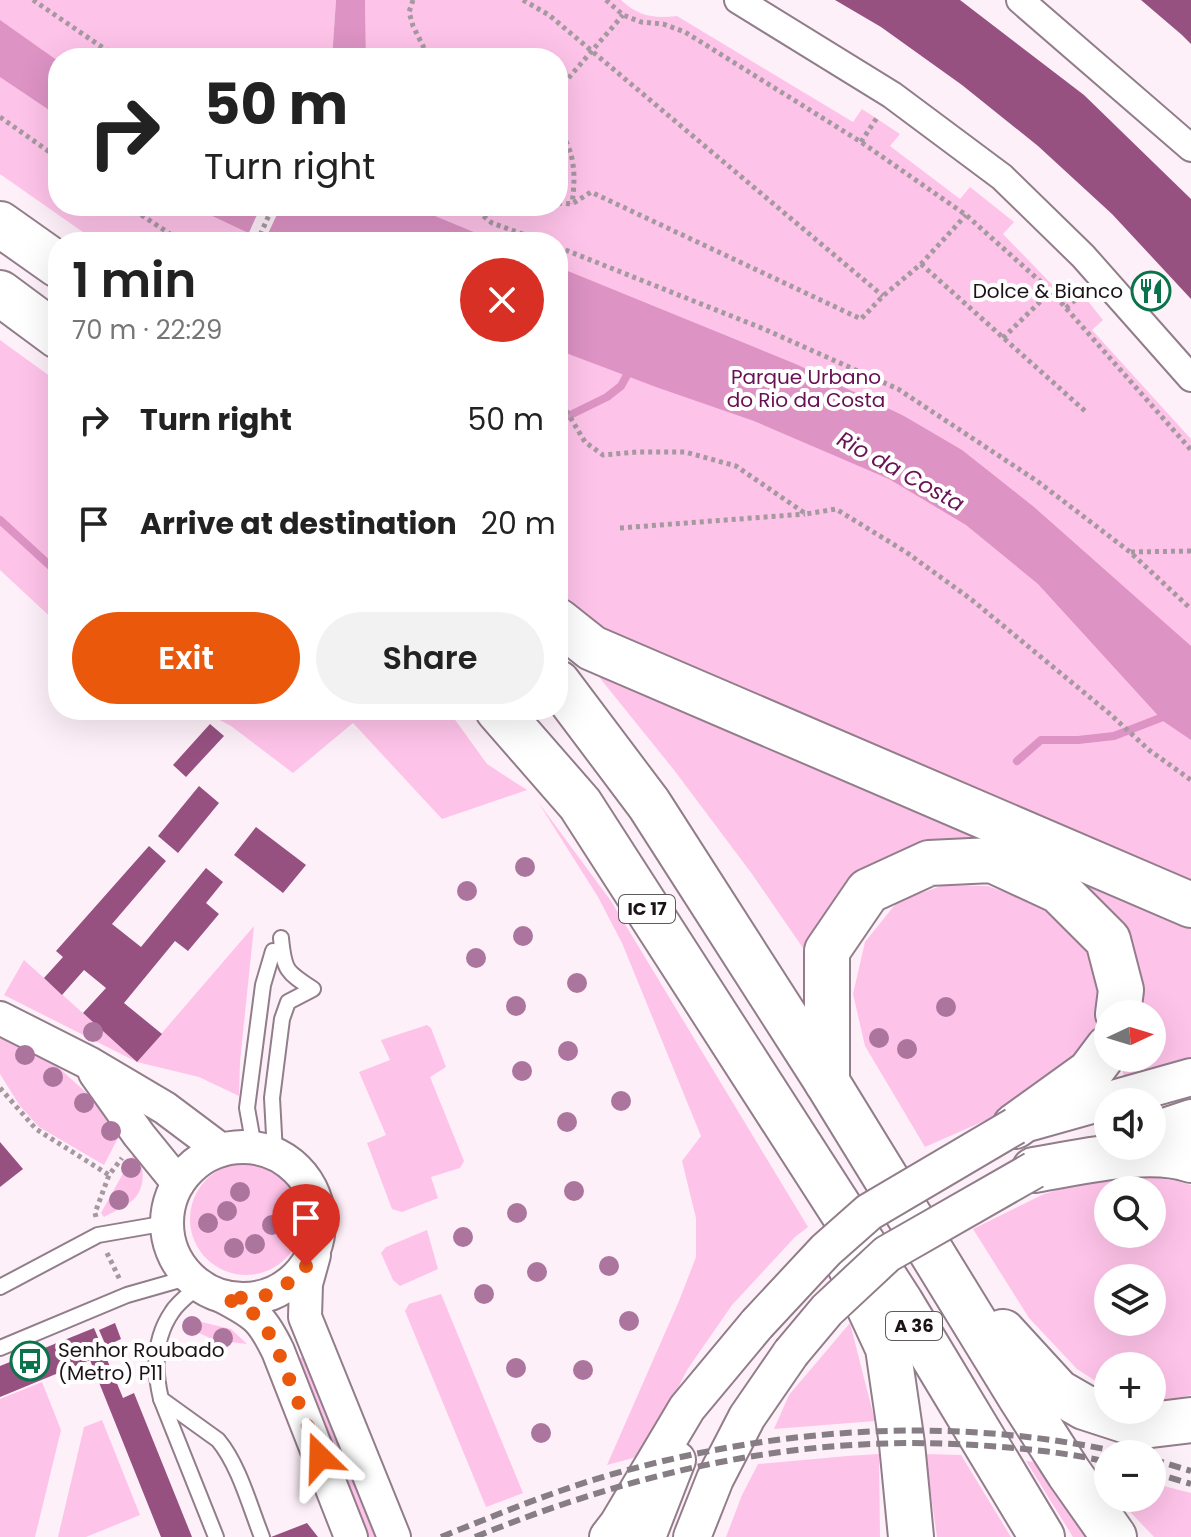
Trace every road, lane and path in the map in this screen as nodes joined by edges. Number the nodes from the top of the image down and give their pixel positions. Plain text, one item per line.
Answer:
1 (33, 0) edge
2 (413, 0) edge
3 (523, 0) edge
4 (606, 0) edge
5 (738, 0) edge
6 (1020, 0) edge
7 (623, 15) junction
8 (103, 48) edge
9 (424, 48) edge
10 (592, 51) junction
11 (568, 79) edge
12 (0, 117) edge
13 (568, 146) edge
14 (1191, 148) edge
15 (48, 151) edge
16 (568, 204) edge
17 (572, 204) junction
18 (966, 215) junction
19 (143, 216) edge
20 (483, 216) edge
21 (0, 224) edge
22 (167, 232) edge
23 (517, 232) edge
24 (568, 251) edge
25 (48, 258) edge
26 (921, 264) junction
27 (1051, 291) junction
28 (0, 293) edge
29 (883, 296) junction
30 (48, 329) edge
31 (1003, 338) junction
32 (1191, 378) edge
33 (1085, 411) dead end
34 (568, 414) edge
35 (1191, 450) edge
36 (806, 514) junction
37 (620, 528) dead end
38 (1191, 551) edge
39 (1130, 552) junction
40 (1191, 609) edge
41 (568, 629) edge
42 (568, 696) edge
43 (507, 720) edge
44 (1191, 780) edge
45 (1191, 905) edge
46 (1120, 1000) edge
47 (0, 1018) edge
48 (89, 1063) junction
49 (1094, 1067) edge
50 (1191, 1077) edge
51 (827, 1082) junction
52 (0, 1088) edge
53 (1191, 1118) edge
54 (781, 1119) junction
55 (1015, 1126) junction
56 (1166, 1126) edge
57 (221, 1150) junction
58 (265, 1150) junction
59 (1094, 1151) edge
60 (124, 1155) dead end
61 (1191, 1160) edge
62 (1034, 1170) junction
63 (109, 1175) junction
64 (178, 1183) junction
65 (167, 1223) junction
66 (98, 1235) junction
67 (318, 1240) junction
68 (933, 1257) junction
69 (205, 1286) junction
70 (0, 1287) edge
71 (757, 1324) junction
72 (0, 1348) edge
73 (161, 1399) junction
74 (1191, 1420) edge
75 (907, 1528) edge
76 (216, 1537) edge
77 (262, 1537) edge
78 (351, 1537) edge
79 (394, 1537) edge
80 (608, 1537) edge
81 (647, 1537) edge
82 (692, 1537) edge
83 (1042, 1537) edge
84 (1114, 1537) edge

1 - 8 path
2 - 9 path
3 - 10 path
4 - 7 path
5 - 32 street
6 - 14 street
7 - 10 path
7 - 18 path
10 - 11 path
10 - 29 path
12 - 15 path
13 - 17 path
16 - 17 path
17 - 29 path
18 - 26 path
18 - 27 path
19 - 22 path
20 - 23 path
21 - 25 highway
24 - 39 path
26 - 29 path
26 - 31 path
27 - 31 path
27 - 35 path
28 - 30 highway
31 - 33 path
34 - 36 path
36 - 37 path
36 - 44 path
38 - 39 path
39 - 40 path
41 - 45 highway
42 - 51 highway, IC 17
43 - 54 highway, IC 17
46 - 51 highway
47 - 48 street
48 - 57 street
48 - 64 street
49 - 55 highway
50 - 55 main road
51 - 68 highway, IC 17
52 - 63 path
53 - 56 main road
54 - 75 highway
54 - 83 highway, A 36
55 - 71 main road, bridge
57 - 58 street
57 - 64 street
58 - 58 lane
58 - 67 street
59 - 62 main road
60 - 63 path
61 - 62 highway
62 - 82 main road, bridge
63 - 66 path
64 - 65 street
65 - 66 lane
65 - 69 street
66 - 70 lane
67 - 69 street
67 - 79 street
68 - 74 highway
68 - 84 highway, A 36
69 - 72 lane
69 - 73 lane
69 - 78 street
71 - 80 main road
71 - 81 main road
73 - 76 lane
73 - 77 lane

